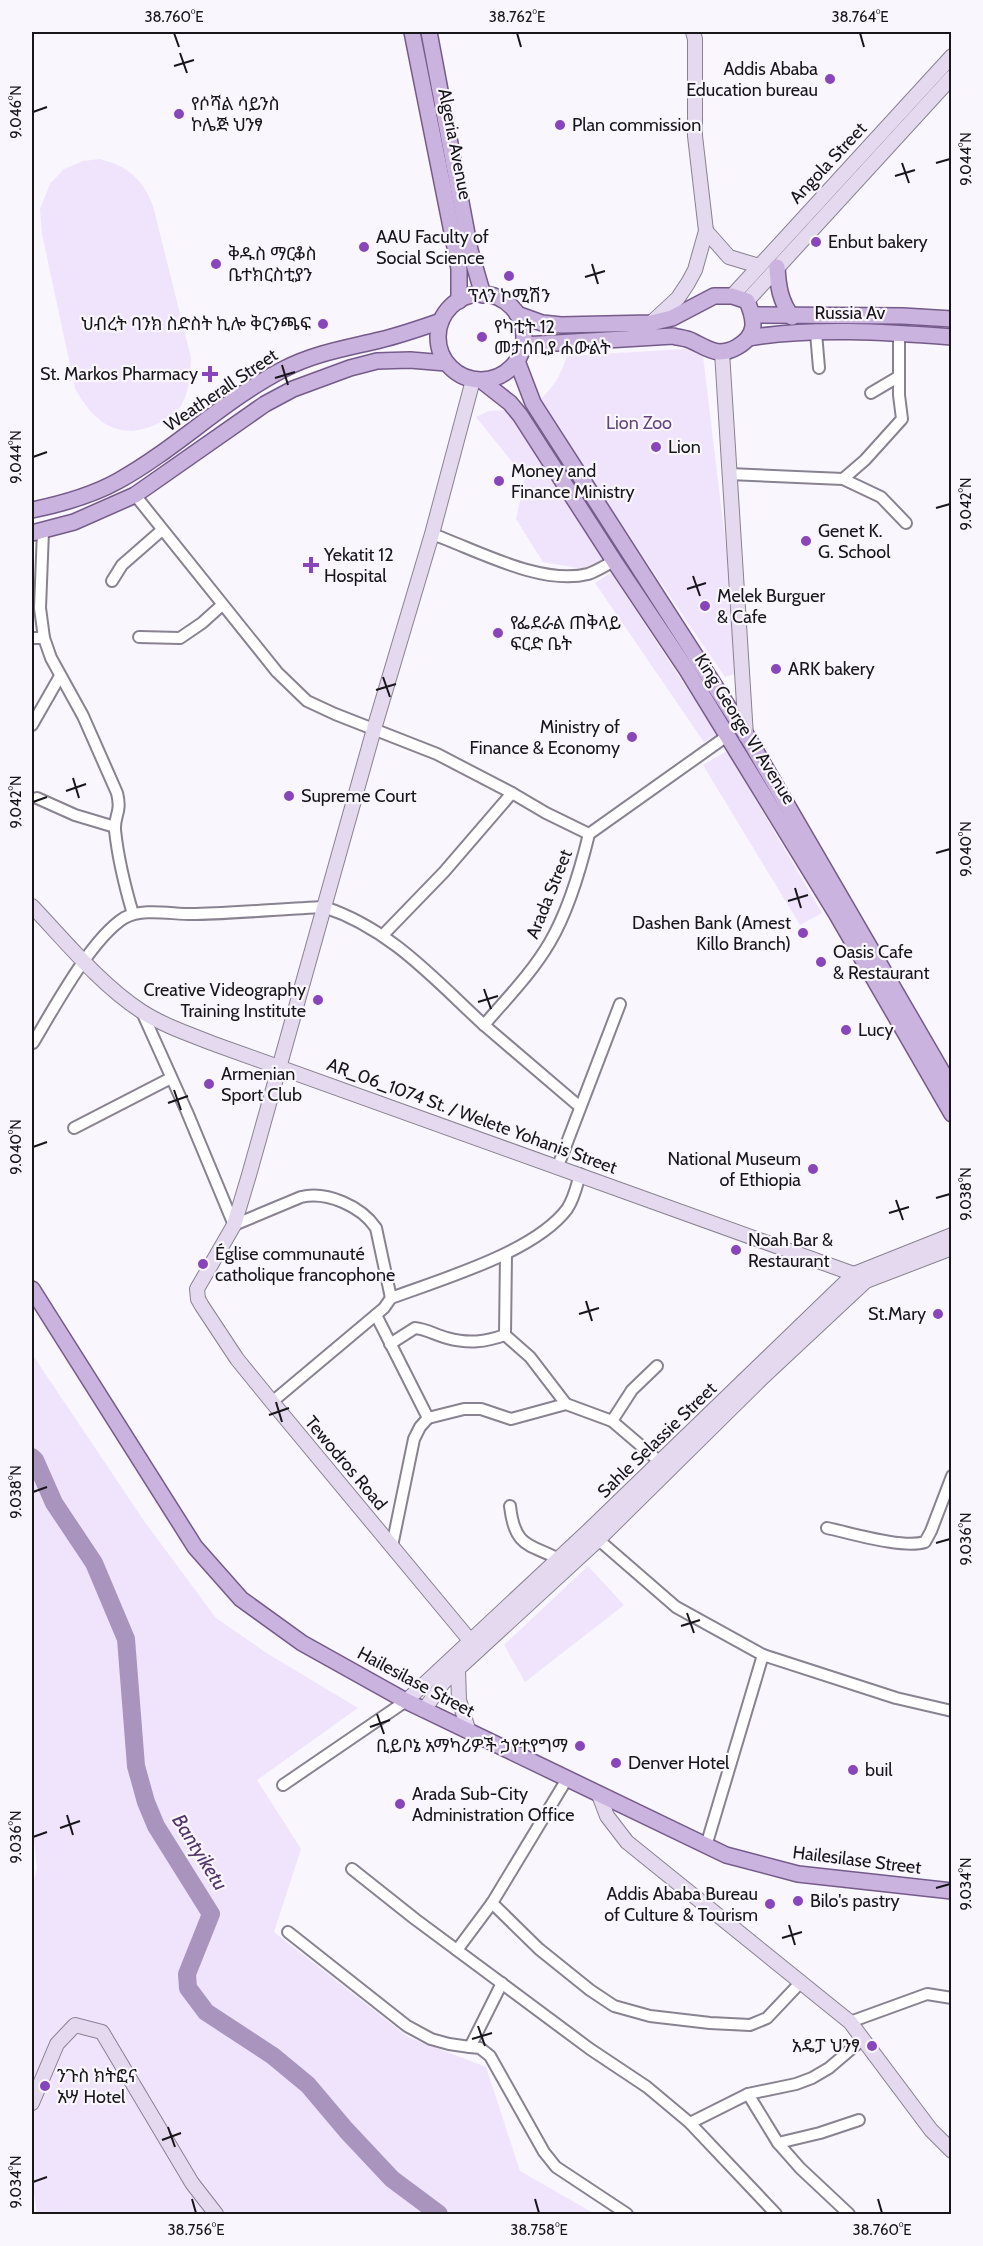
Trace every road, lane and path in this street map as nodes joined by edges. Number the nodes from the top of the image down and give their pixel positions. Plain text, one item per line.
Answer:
1 (412, 32) edge
2 (429, 32) edge
3 (697, 34) edge
4 (951, 56) edge
5 (951, 76) edge
6 (946, 91) edge
7 (457, 173) junction
8 (441, 177) junction
9 (706, 231) junction
10 (759, 266) junction
11 (777, 267) junction
12 (483, 295) junction
13 (732, 296) junction
14 (459, 301) junction
15 (750, 308) junction
16 (517, 314) junction
17 (792, 317) junction
18 (951, 320) edge
19 (441, 321) junction
20 (651, 322) junction
21 (816, 333) junction
22 (899, 333) junction
23 (951, 336) edge
24 (749, 338) junction
25 (523, 345) junction
26 (722, 352) junction
27 (518, 360) junction
28 (446, 363) junction
29 (819, 368) dead end
30 (284, 369) junction
31 (898, 377) junction
32 (478, 380) junction
33 (293, 389) junction
34 (871, 393) dead end
35 (729, 474) junction
36 (843, 479) junction
37 (135, 495) junction
38 (32, 510) edge
39 (906, 523) dead end
40 (162, 531) junction
41 (37, 532) edge
42 (432, 534) junction
43 (614, 561) junction
44 (112, 581) dead end
45 (642, 590) junction
46 (222, 605) junction
47 (139, 637) dead end
48 (32, 638) edge
49 (44, 638) junction
50 (60, 676) junction
51 (32, 725) edge
52 (374, 729) junction
53 (727, 736) junction
54 (747, 736) junction
55 (738, 755) junction
56 (512, 793) junction
57 (37, 798) dead end
58 (114, 826) junction
59 (589, 834) junction
60 (32, 906) edge
61 (324, 907) junction
62 (133, 914) junction
63 (383, 935) junction
64 (84, 961) junction
65 (620, 1004) dead end
66 (142, 1012) junction
67 (484, 1025) junction
68 (33, 1043) dead end
69 (279, 1067) junction
70 (942, 1074) edge
71 (171, 1078) junction
72 (951, 1089) edge
73 (580, 1107) junction
74 (951, 1114) edge
75 (74, 1128) dead end
76 (558, 1166) junction
77 (580, 1174) junction
78 (234, 1225) junction
79 (951, 1235) edge
80 (951, 1248) edge
81 (506, 1254) junction
82 (860, 1278) junction
83 (32, 1289) edge
84 (391, 1298) junction
85 (376, 1315) junction
86 (505, 1335) junction
87 (390, 1344) junction
88 (657, 1366) dead end
89 (272, 1402) junction
90 (566, 1404) junction
91 (716, 1416) junction
92 (428, 1418) junction
93 (612, 1421) junction
94 (660, 1462) junction
95 (951, 1476) edge
96 (510, 1506) dead end
97 (827, 1528) dead end
98 (593, 1535) junction
99 (392, 1546) junction
100 (564, 1562) junction
101 (474, 1646) junction
102 (763, 1655) junction
103 (458, 1669) junction
104 (406, 1701) junction
105 (424, 1710) junction
106 (951, 1711) edge
107 (469, 1732) junction
108 (567, 1779) junction
109 (283, 1785) dead end
110 (600, 1795) junction
111 (706, 1846) junction
112 (352, 1869) dead end
113 (945, 1891) edge
114 (492, 1903) junction
115 (288, 1932) dead end
116 (457, 1950) junction
117 (801, 1982) junction
118 (502, 1983) junction
119 (951, 1998) edge
120 (850, 2022) junction
121 (863, 2039) junction
122 (470, 2047) junction
123 (748, 2094) junction
124 (32, 2103) edge
125 (859, 2120) dead end
126 (690, 2123) junction
127 (778, 2143) junction
128 (951, 2151) edge
129 (216, 2214) edge
130 (627, 2214) edge
131 (776, 2214) edge
132 (849, 2214) edge

1 - 8 main road, Algeria Avenue
2 - 7 main road, Algeria Avenue
3 - 9 main road
4 - 10 main road, Angola Street
5 - 6 main road
6 - 11 main road
7 - 8 main road
7 - 12 main road, Algeria Avenue
8 - 14 main road, Algeria Avenue
9 - 10 main road
9 - 20 main road
10 - 13 main road, Angola Street
11 - 15 main road
11 - 17 main road
12 - 14 main road
12 - 16 main road
13 - 15 main road, Russia Av
13 - 20 main road
14 - 19 main road
15 - 17 main road, Russia Av
15 - 24 main road
16 - 20 main road
16 - 25 main road
17 - 18 main road, Russia Av
19 - 28 main road
19 - 30 main road, Weatherall Street
21 - 22 main road, Russia Av
21 - 24 main road, Russia Av
21 - 29 street
22 - 23 main road, Russia Av
22 - 31 street
24 - 26 main road, Russia Av
25 - 26 main road
25 - 27 main road
26 - 35 main road
27 - 32 main road
27 - 45 main road, King George VI Avenue
28 - 32 main road
28 - 33 main road
30 - 33 main road
30 - 38 main road, Weatherall Street
31 - 34 street
31 - 36 street
32 - 42 main road, Tewodros Road
32 - 43 main road, King George VI Avenue
33 - 37 main road
35 - 36 street
35 - 54 main road
36 - 39 street
37 - 40 street
37 - 41 main road
40 - 44 street
40 - 46 street
41 - 49 street
42 - 43 street
42 - 52 main road, Tewodros Road
43 - 45 main road, King George VI Avenue
45 - 53 main road, King George VI Avenue
45 - 54 main road, King George VI Avenue
46 - 47 street
46 - 52 street
48 - 49 street
49 - 50 street
50 - 51 street
50 - 58 street
52 - 56 street
52 - 61 main road, Tewodros Road
53 - 55 main road, King George VI Avenue
53 - 59 street, Arada Street
54 - 55 main road
54 - 70 main road, King George VI Avenue
55 - 70 main road, King George VI Avenue
56 - 59 street
56 - 63 street
57 - 58 street
58 - 62 street
59 - 67 street, Arada Street
60 - 64 main road, AR_06_1074 St. / Welete Yohanis Street
61 - 62 street
61 - 63 street
61 - 69 main road, Tewodros Road
62 - 64 street
63 - 67 street
64 - 66 main road, AR_06_1074 St. / Welete Yohanis Street
64 - 68 street
65 - 73 street
66 - 69 main road, AR_06_1074 St. / Welete Yohanis Street
66 - 71 street
67 - 73 street
69 - 76 main road, AR_06_1074 St. / Welete Yohanis Street
69 - 78 main road, Tewodros Road
70 - 72 main road, King George VI Avenue
70 - 74 main road, King George VI Avenue
71 - 75 street
71 - 78 street
73 - 76 street
76 - 77 main road, AR_06_1074 St. / Welete Yohanis Street
77 - 81 street
77 - 82 main road, AR_06_1074 St. / Welete Yohanis Street
78 - 84 street
78 - 89 main road, Tewodros Road
79 - 82 main road, Sahle Selassie Street
80 - 82 main road
81 - 84 street
81 - 86 street
82 - 91 main road, Sahle Selassie Street
83 - 104 main road, Hailesilase Street
84 - 85 street
85 - 87 street
85 - 89 street
86 - 87 street
86 - 90 street
87 - 92 street
88 - 93 street
89 - 99 main road, Tewodros Road
90 - 92 street
90 - 93 street
91 - 94 main road, Sahle Selassie Street
91 - 98 main road
92 - 99 street
93 - 94 street
94 - 98 main road, Sahle Selassie Street
95 - 97 street
96 - 100 street
98 - 100 main road, Sahle Selassie Street
98 - 102 street
99 - 101 main road, Tewodros Road
100 - 101 main road, Sahle Selassie Street
101 - 103 main road
101 - 104 main road, Sahle Selassie Street
102 - 106 street
102 - 111 street
103 - 105 main road
103 - 107 main road
104 - 105 main road, Hailesilase Street
104 - 109 street
105 - 107 main road, Hailesilase Street
107 - 108 main road, Hailesilase Street
108 - 110 main road, Hailesilase Street
108 - 114 street
110 - 111 main road, Hailesilase Street
110 - 117 main road
111 - 113 main road, Hailesilase Street
112 - 116 street
114 - 116 street
114 - 117 street
115 - 122 street
116 - 118 street
117 - 120 main road
118 - 122 street
118 - 126 street
119 - 120 street
120 - 121 main road
121 - 123 street
121 - 128 main road
122 - 130 street
123 - 126 street
123 - 127 street
124 - 129 main road
125 - 127 street
126 - 131 street
127 - 132 street

